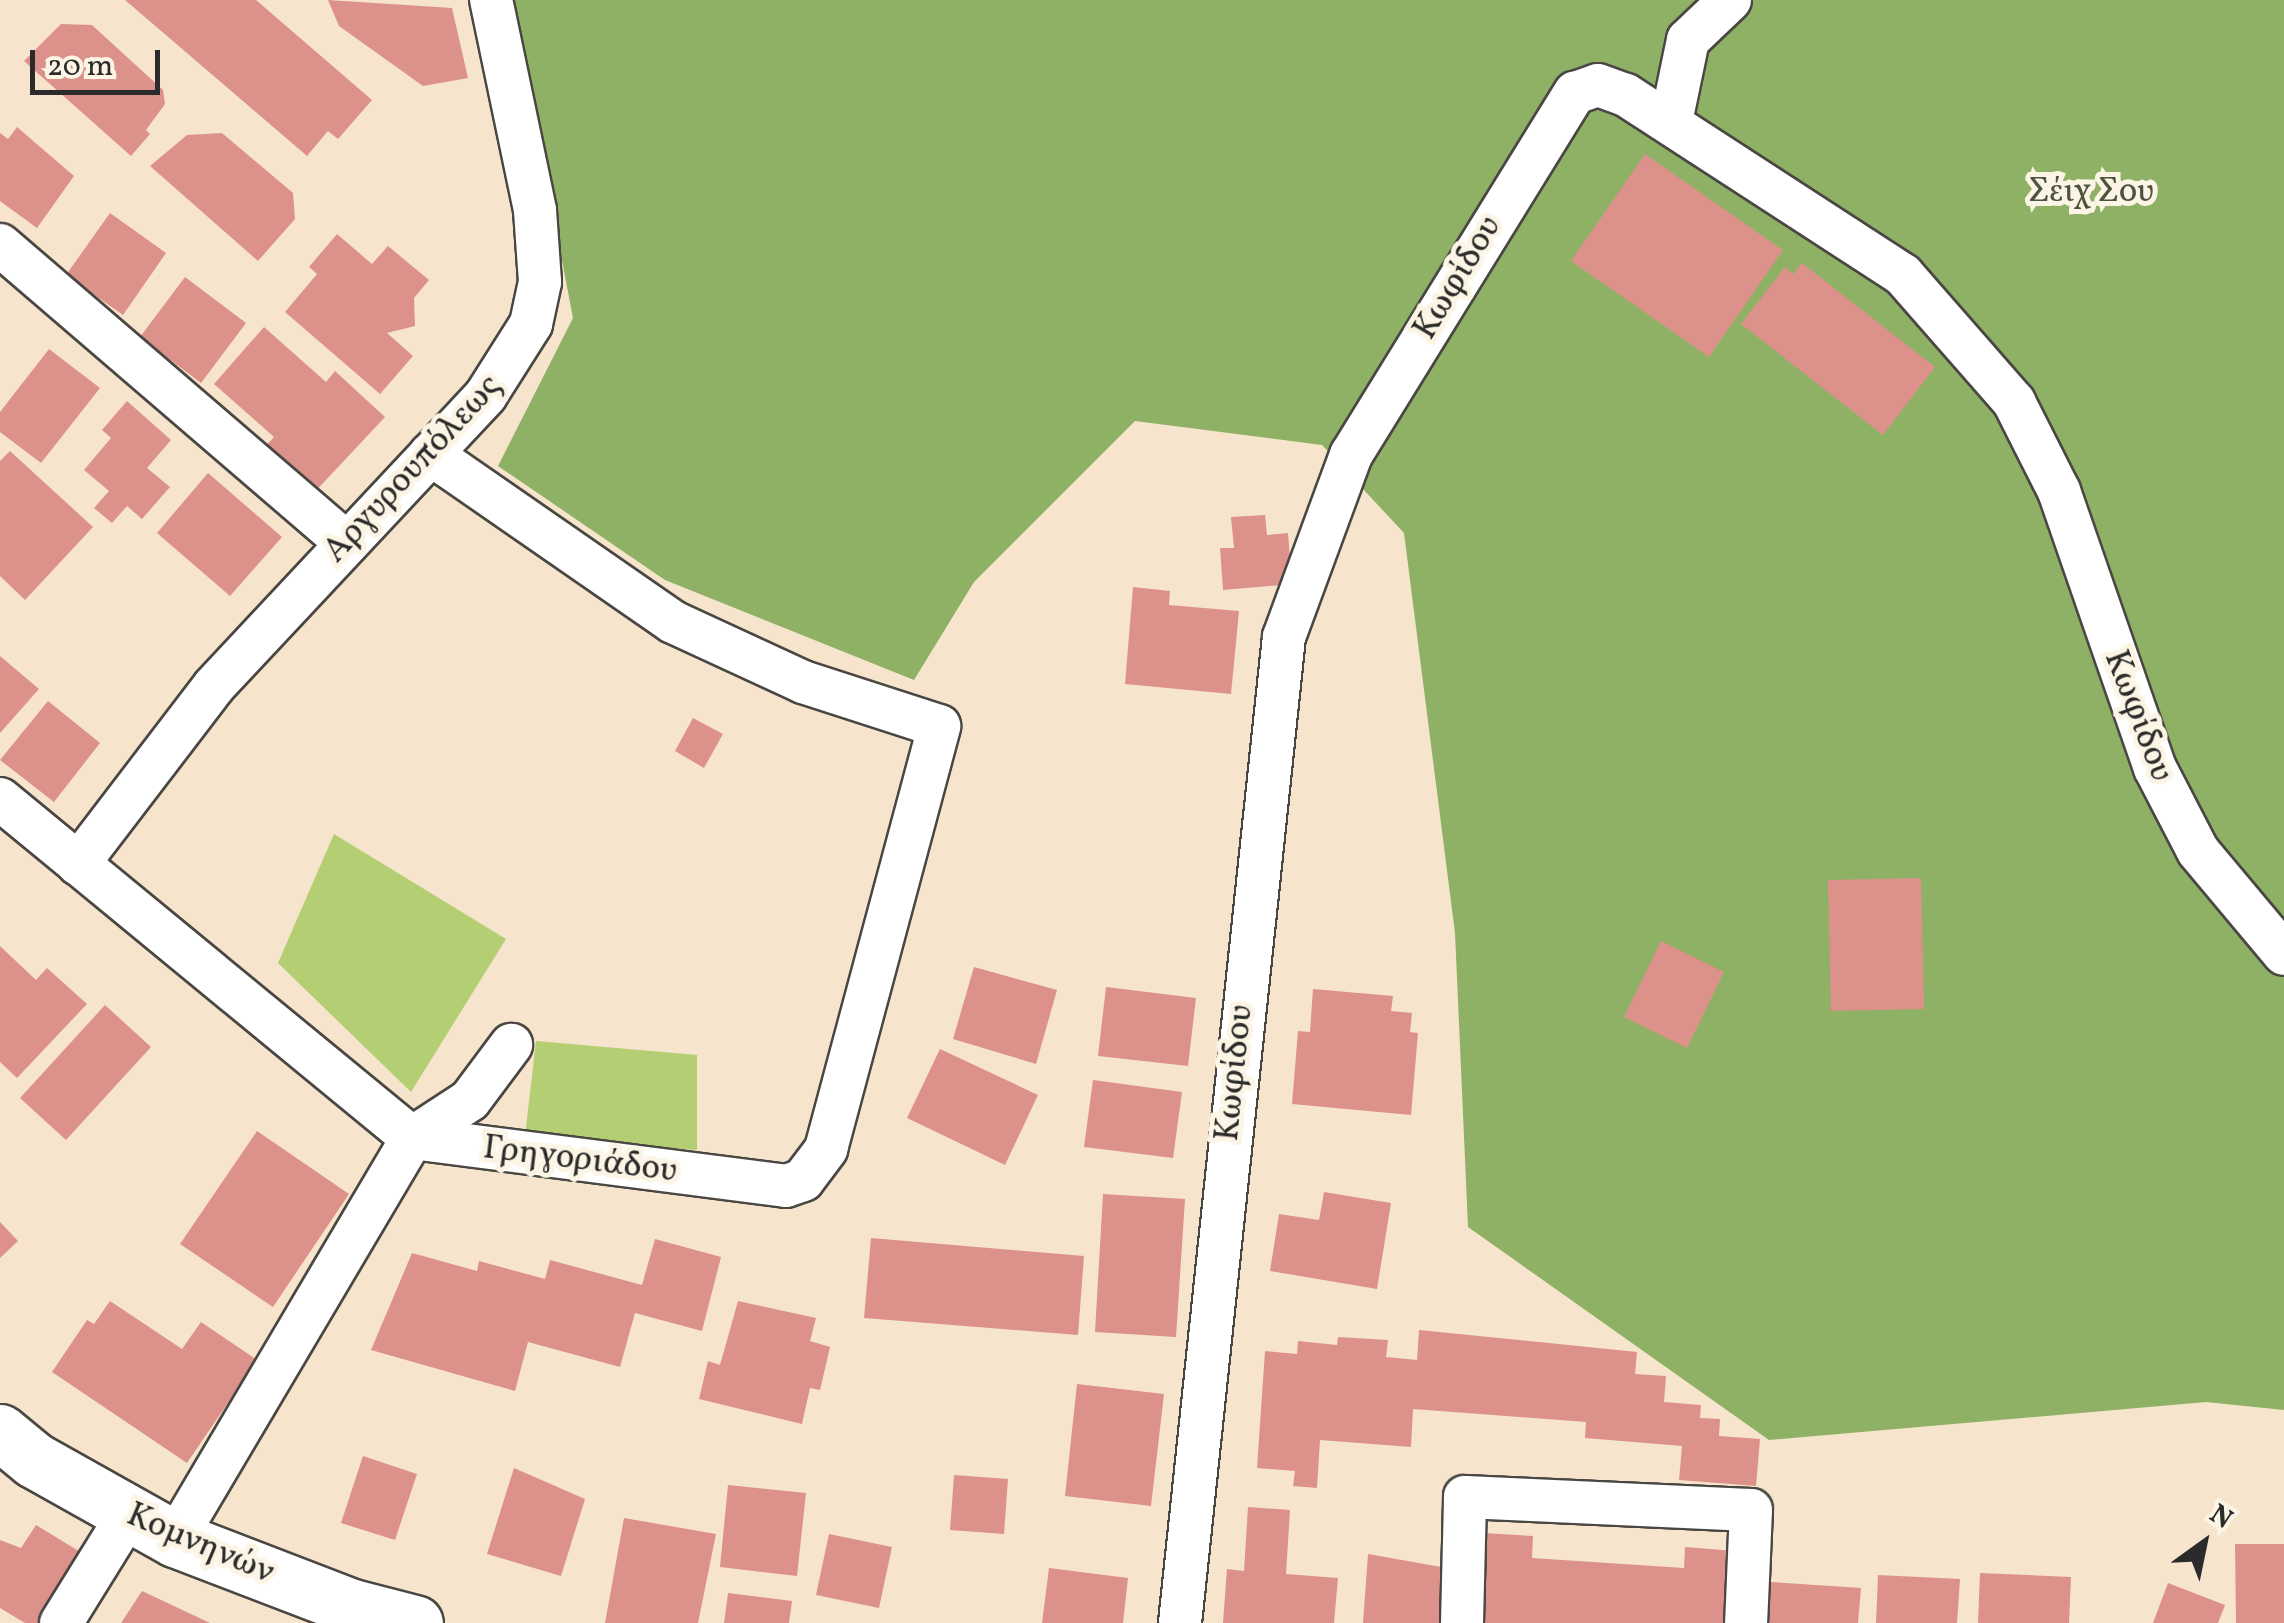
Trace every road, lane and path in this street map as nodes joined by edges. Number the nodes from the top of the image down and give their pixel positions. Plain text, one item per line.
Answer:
1 (491, 0) edge
2 (1730, 0) edge
3 (1671, 122) junction
4 (0, 245) edge
5 (430, 454) junction
6 (347, 543) junction
7 (0, 799) edge
8 (78, 864) junction
9 (2284, 954) edge
10 (510, 1045) dead end
11 (412, 1138) junction
12 (0, 1432) edge
13 (152, 1527) junction
14 (61, 1623) edge
15 (415, 1623) edge
16 (1180, 1623) edge
17 (1462, 1623) edge
18 (1746, 1623) edge

1 - 5 street, Αργυρουπόλεως
2 - 3 street
3 - 9 street, Κωφίδου
3 - 16 street, Κωφίδου
4 - 6 street
5 - 6 street, Αργυρουπόλεως
5 - 11 street, Γρηγοριάδου
6 - 8 street, Αργυρουπόλεως
7 - 8 street
8 - 11 street
10 - 11 street
11 - 13 street
12 - 13 main road, Κομνηνών
13 - 14 street
13 - 15 main road, Κομνηνών
17 - 18 street

